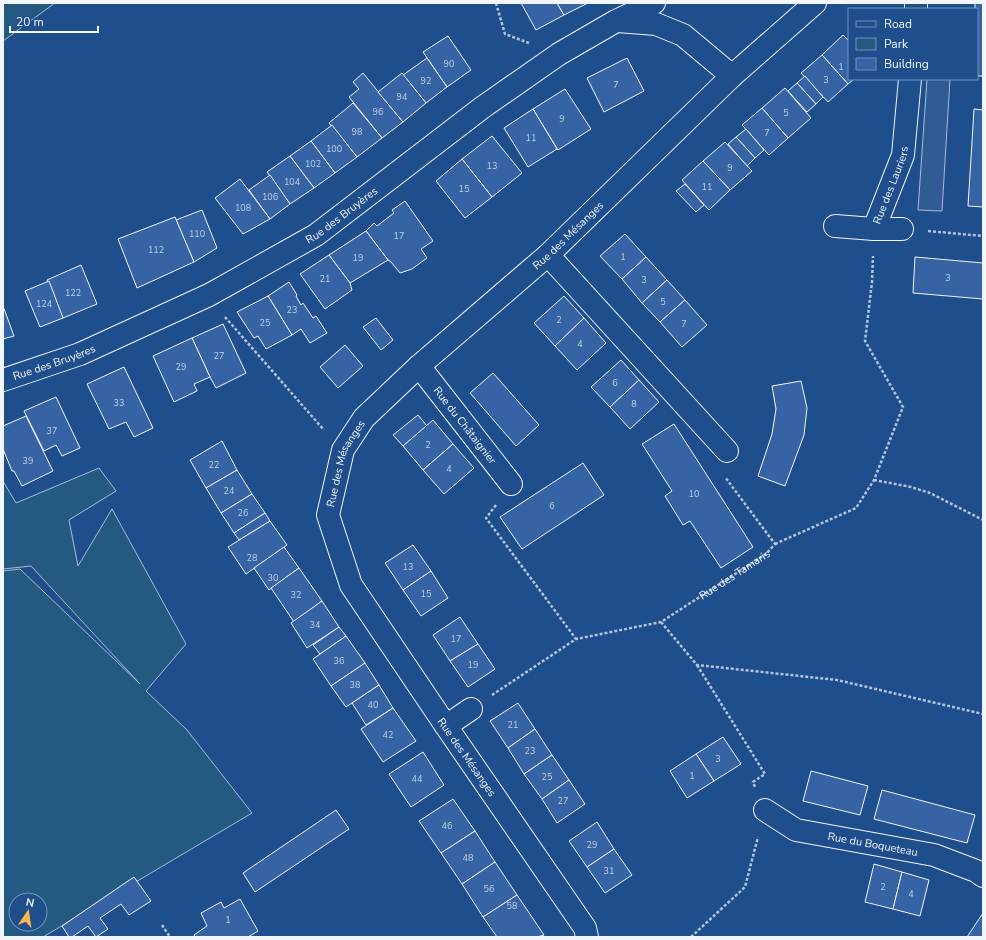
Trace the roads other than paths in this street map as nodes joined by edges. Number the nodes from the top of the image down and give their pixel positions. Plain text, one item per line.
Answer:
1 (654, 3) edge
2 (815, 3) edge
3 (616, 21) junction
4 (732, 76) junction
5 (910, 80) edge
6 (835, 226) dead end
7 (874, 229) junction
8 (902, 229) road end
9 (548, 255) junction
10 (419, 366) junction
11 (3, 380) edge
12 (727, 451) road end
13 (512, 484) road end
14 (471, 709) road end
15 (446, 726) junction
16 (765, 810) road end
17 (983, 876) edge
18 (587, 937) edge

1 - 3 street, Rue des Bruyères
2 - 4 street
3 - 4 street
3 - 11 street, Rue des Bruyères
4 - 9 street, Rue des Mésanges
5 - 7 street, Rue des Lauriers
6 - 7 street
7 - 8 street, Rue des Lauriers
9 - 10 street, Rue des Mésanges
9 - 12 street
10 - 13 street, Rue du Châtaignier
10 - 15 street, Rue des Mésanges
14 - 15 street
15 - 18 street, Rue des Mésanges
16 - 17 street, Rue du Boqueteau

